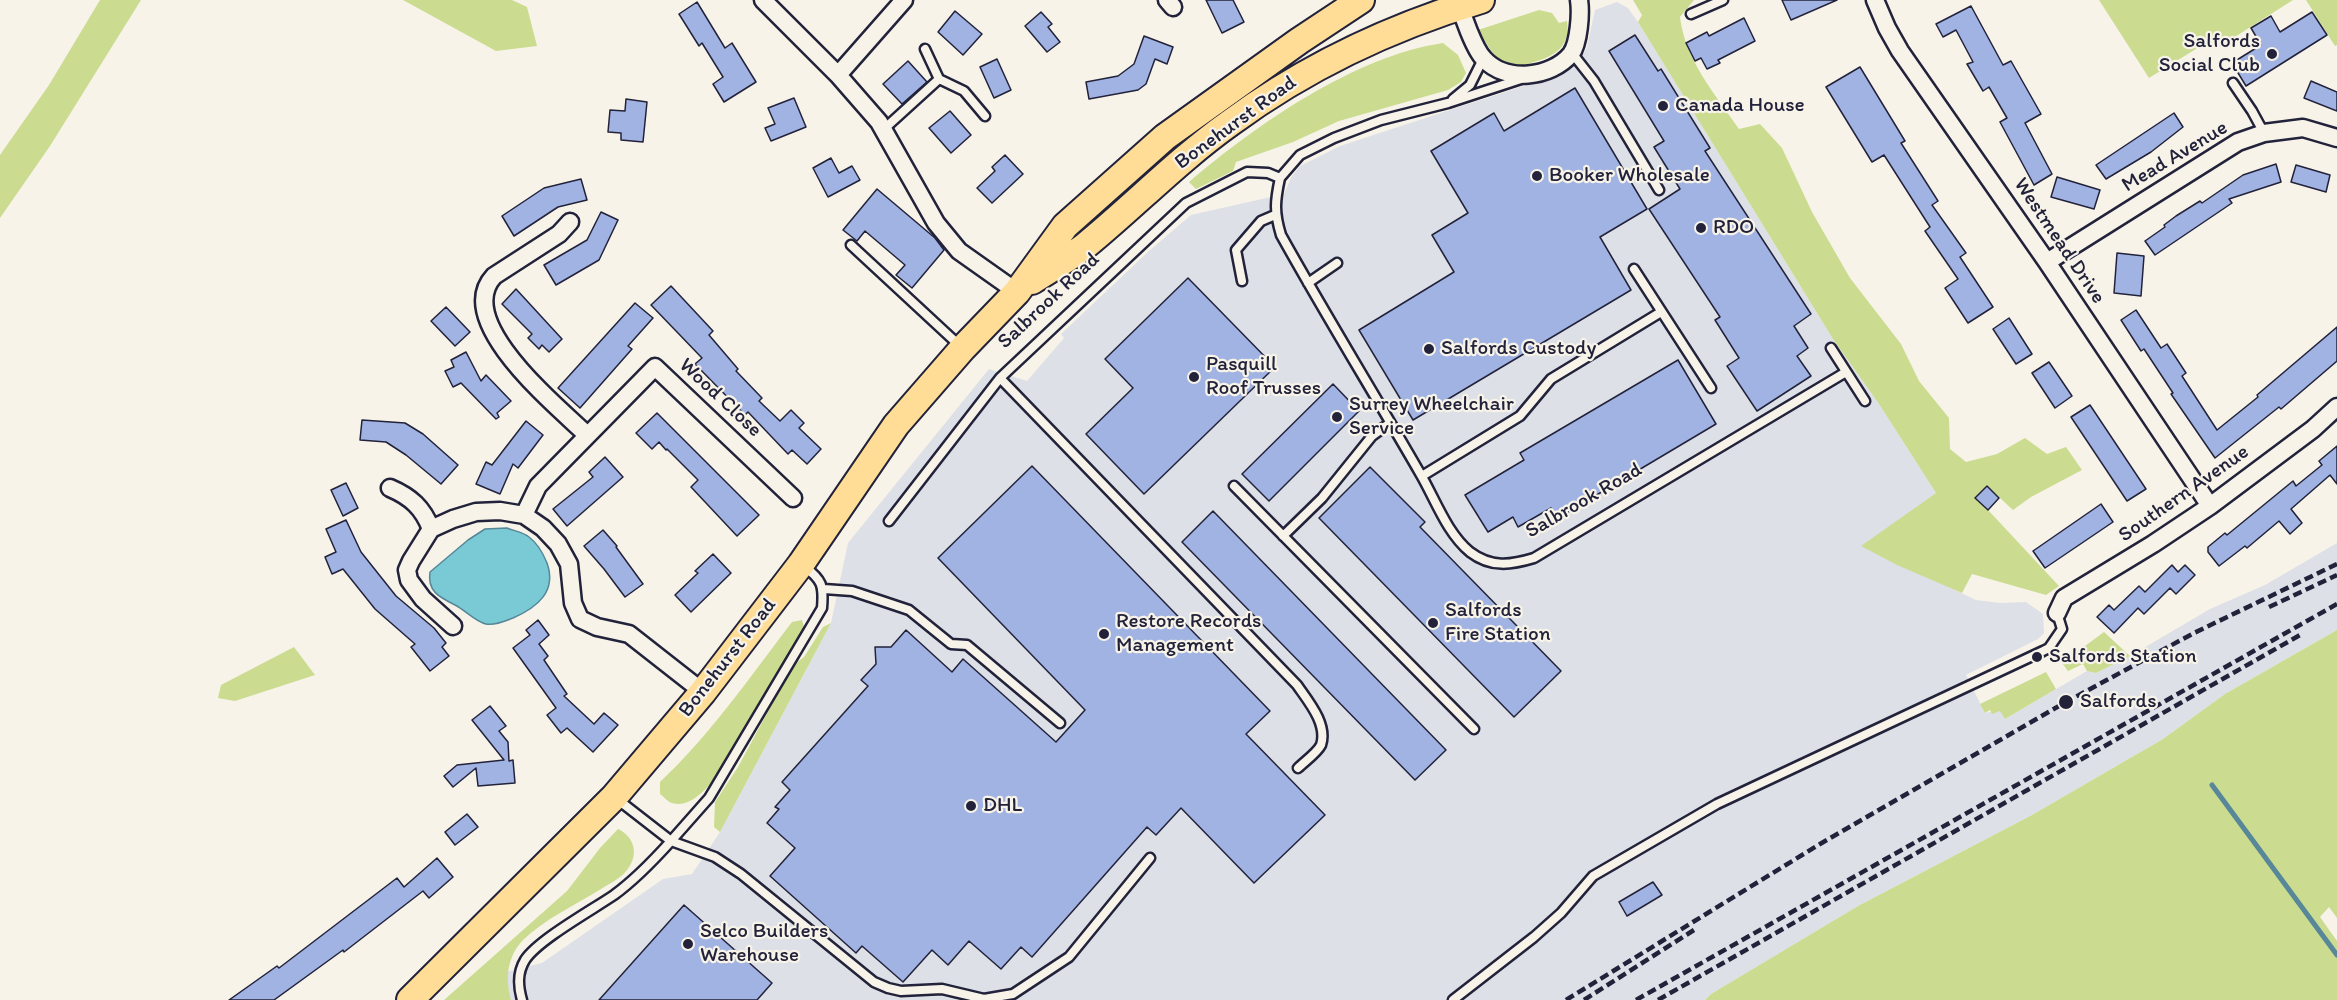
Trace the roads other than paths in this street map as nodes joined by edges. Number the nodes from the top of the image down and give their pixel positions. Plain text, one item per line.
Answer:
1 (763, 0) edge
2 (904, 0) edge
3 (1361, 0) edge
4 (1579, 0) edge
5 (1723, 0) edge
6 (1875, 0) edge
7 (1467, 2) edge
8 (1691, 14) dead end
9 (925, 49) dead end
10 (1572, 53) junction
11 (1483, 59) junction
12 (1542, 73) junction
13 (837, 75) junction
14 (939, 80) junction
15 (2233, 83) dead end
16 (1448, 103) junction
17 (985, 116) dead end
18 (884, 129) junction
19 (2264, 133) junction
20 (2337, 138) edge
21 (1280, 177) junction
22 (1659, 190) dead end
23 (1275, 215) junction
24 (570, 222) dead end
25 (851, 245) dead end
26 (2047, 262) junction
27 (1337, 263) dead end
28 (1634, 269) dead end
29 (1242, 281) dead end
30 (1308, 283) junction
31 (1017, 292) junction
32 (1661, 312) junction
33 (963, 348) junction
34 (1831, 348) dead end
35 (1846, 372) junction
36 (1000, 378) junction
37 (1711, 387) dead end
38 (1865, 401) dead end
39 (2337, 407) edge
40 (1390, 423) junction
41 (587, 435) junction
42 (1422, 476) junction
43 (1234, 486) dead end
44 (390, 488) dead end
45 (793, 498) dead end
46 (2210, 506) junction
47 (524, 515) junction
48 (890, 521) dead end
49 (431, 529) junction
50 (1283, 536) junction
51 (801, 564) junction
52 (824, 590) junction
53 (2056, 613) joint
54 (453, 626) dead end
55 (704, 692) junction
56 (1059, 723) dead end
57 (1474, 729) dead end
58 (1298, 768) dead end
59 (614, 797) junction
60 (671, 841) junction
61 (1150, 858) dead end
62 (411, 1000) edge
63 (522, 1000) edge
64 (1453, 1000) edge

1 - 13 street
2 - 13 street
3 - 31 main road, Bonehurst Road
4 - 10 street
5 - 8 lane
6 - 26 street, Westmead Drive
7 - 11 street
7 - 31 main road, Bonehurst Road
9 - 14 lane
10 - 12 street
10 - 22 lane
11 - 12 street
11 - 16 lane
12 - 16 lane
13 - 18 street
14 - 17 lane
14 - 18 lane
15 - 19 lane
16 - 21 lane
18 - 31 street
19 - 20 street, Mead Avenue
19 - 26 street, Mead Avenue
21 - 23 lane, Salbrook Road
21 - 36 lane, Salbrook Road
23 - 29 lane
23 - 30 lane, Salbrook Road
24 - 41 street
25 - 33 lane
26 - 46 street, Westmead Drive
27 - 30 lane
28 - 32 lane
30 - 40 lane, Salbrook Road
31 - 33 main road, Bonehurst Road
32 - 37 lane
32 - 42 lane
33 - 51 main road, Bonehurst Road
34 - 35 lane
35 - 38 lane
35 - 42 lane, Salbrook Road
36 - 48 lane, Salbrook Road
36 - 58 lane
39 - 46 street, Southern Avenue
40 - 42 lane, Salbrook Road
40 - 50 lane
41 - 45 street, Wood Close
41 - 47 street
43 - 50 lane
44 - 49 street
46 - 53 street, Southern Avenue
47 - 49 street
47 - 55 street
49 - 54 street
50 - 57 lane
51 - 52 lane
51 - 55 main road, Bonehurst Road
52 - 56 lane
52 - 60 lane
53 - 64 lane
55 - 59 main road, Bonehurst Road
59 - 60 lane
59 - 62 main road, Bonehurst Road
60 - 61 lane
60 - 63 lane

